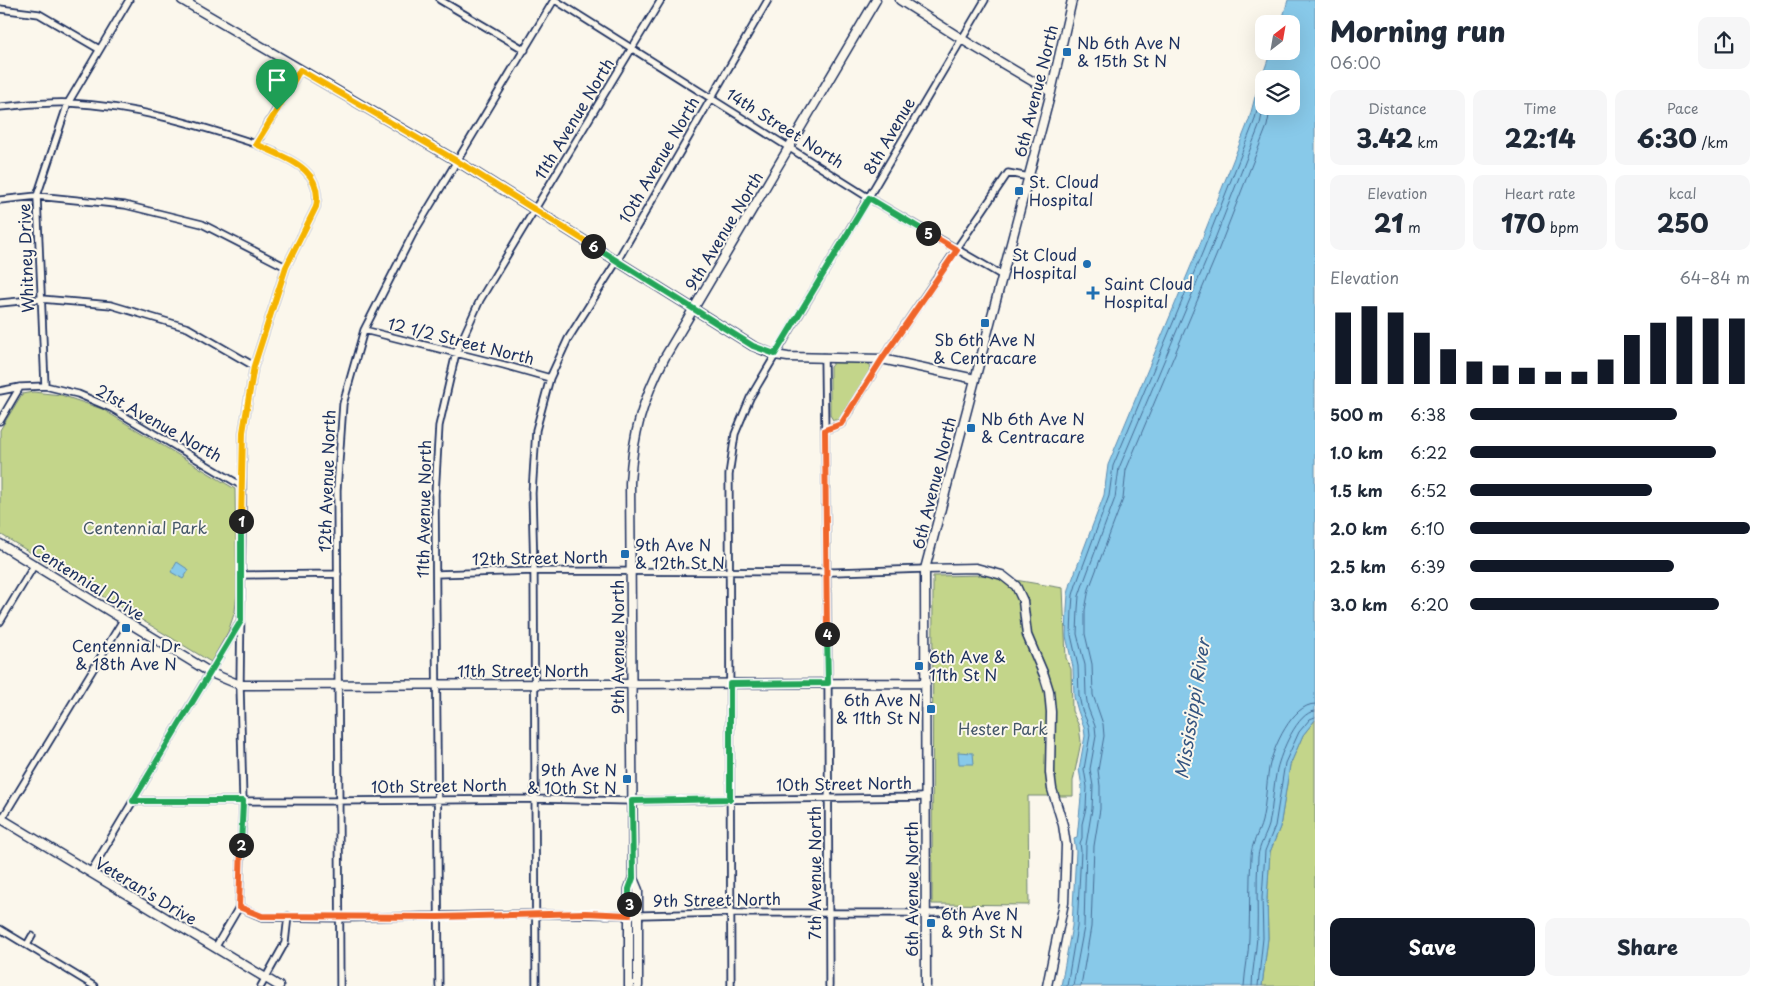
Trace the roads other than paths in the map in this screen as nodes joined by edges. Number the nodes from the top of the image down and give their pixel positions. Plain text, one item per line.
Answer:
1 (129, 0) edge
2 (182, 0) edge
3 (440, 0) edge
4 (555, 0) edge
5 (661, 0) edge
6 (768, 0) edge
7 (876, 0) edge
8 (900, 0) edge
9 (985, 0) edge
10 (1072, 0) edge
11 (0, 9) edge
12 (962, 39) junction
13 (632, 48) junction
14 (99, 50) junction
15 (525, 50) junction
16 (300, 70) junction
17 (1051, 92) junction
18 (710, 98) junction
19 (68, 103) junction
20 (0, 107) edge
21 (256, 144) junction
22 (790, 147) junction
23 (457, 161) junction
24 (1029, 177) junction
25 (37, 196) junction
26 (869, 198) junction
27 (0, 200) edge
28 (535, 209) junction
29 (957, 250) junction
30 (616, 261) junction
31 (286, 267) junction
32 (1003, 276) junction
33 (41, 299) junction
34 (0, 302) edge
35 (694, 310) junction
36 (364, 330) junction
37 (456, 353) junction
38 (775, 354) junction
39 (824, 357) junction
40 (882, 359) junction
41 (254, 366) junction
42 (550, 378) junction
43 (975, 379) junction
44 (45, 386) junction
45 (20, 387) junction
46 (0, 391) edge
47 (0, 421) edge
48 (825, 430) junction
49 (242, 486) junction
50 (0, 544) edge
51 (35, 564) junction
52 (925, 569) junction
53 (631, 570) junction
54 (730, 570) junction
55 (534, 571) junction
56 (826, 572) junction
57 (338, 574) junction
58 (436, 574) junction
59 (241, 575) junction
60 (123, 620) junction
61 (241, 621) junction
62 (0, 622) edge
63 (211, 673) junction
64 (926, 682) junction
65 (828, 683) junction
66 (437, 684) junction
67 (535, 684) junction
68 (632, 684) junction
69 (730, 684) junction
70 (339, 685) junction
71 (240, 686) junction
72 (926, 797) junction
73 (828, 798) junction
74 (535, 799) junction
75 (730, 799) junction
76 (438, 800) junction
77 (133, 801) junction
78 (243, 801) junction
79 (340, 801) junction
80 (632, 801) junction
81 (1, 819) edge
82 (90, 873) junction
83 (239, 907) junction
84 (957, 911) dead end
85 (730, 913) junction
86 (926, 913) junction
87 (536, 914) junction
88 (829, 914) junction
89 (633, 915) junction
90 (288, 916) junction
91 (438, 917) junction
92 (341, 918) junction
93 (0, 929) edge
94 (32, 936) dead end
95 (27, 945) junction
96 (215, 948) junction
97 (265, 978) junction
98 (94, 986) edge
99 (261, 986) edge
100 (278, 986) edge
101 (340, 986) edge
102 (439, 986) edge
103 (536, 986) edge
104 (629, 986) edge
105 (638, 986) edge
106 (731, 986) edge
107 (829, 986) edge
108 (926, 986) edge
109 (1047, 986) edge

1 - 14 street, Whitney Drive
2 - 16 street
3 - 15 street
4 - 13 street, 14th Street North
4 - 15 street, 12th Avenue North
5 - 13 street, 11th Avenue North
6 - 18 street, 10th Avenue North
7 - 22 street, 9th Avenue North
8 - 12 street
9 - 12 street, 8th Avenue
10 - 17 street, 6th Avenue North
11 - 14 street
12 - 17 street
12 - 26 street, 8th Avenue
13 - 18 street, 14th Street North
13 - 28 street, 11th Avenue North
14 - 19 street, Whitney Drive
15 - 23 street, 12th Avenue North
16 - 21 street
16 - 23 street
17 - 24 street, 6th Avenue North
18 - 22 street, 14th Street North
18 - 30 street, 10th Avenue North
19 - 20 street
19 - 21 street
19 - 25 street, Whitney Drive
21 - 31 street
22 - 26 street, 14th Street North
22 - 35 street, 9th Avenue North
23 - 28 street
23 - 36 street, 12th Avenue North
24 - 29 street
24 - 32 street, 6th Avenue North
25 - 27 street
25 - 31 street
25 - 33 street, Whitney Drive
26 - 29 street, 14th Street North
26 - 38 street, 8th Avenue
28 - 30 street
28 - 37 street, 11th Avenue North
29 - 32 street, 14th Street North
29 - 40 street
30 - 35 street
30 - 42 street, 10th Avenue North
31 - 41 street
32 - 43 street, 6th Avenue North
33 - 34 street
33 - 41 street
33 - 44 street, Whitney Drive
35 - 38 street
35 - 53 street, 9th Avenue North
36 - 37 street, 12 1/2 Street North
36 - 57 street, 12th Avenue North
37 - 42 street, 12 1/2 Street North
37 - 58 street, 11th Avenue North
38 - 39 street
38 - 54 street, 8th Avenue
39 - 40 street
39 - 48 street, 7th Avenue North
40 - 43 street
40 - 48 street
41 - 49 street
42 - 55 street, 10th Avenue North
43 - 52 street, 6th Avenue North
44 - 45 street, 21st Avenue North
44 - 49 street, 21st Avenue North
45 - 46 street, 21st Avenue North
45 - 47 street
48 - 56 street, 7th Avenue North
49 - 59 street
50 - 51 street, Centennial Drive
51 - 60 street, Centennial Drive
51 - 62 street
52 - 56 street, 12th Street North
52 - 64 street, 6th Avenue North
52 - 109 street, 12th Street North
53 - 54 street, 12th Street North
53 - 55 street, 12th Street North
53 - 68 street, 9th Avenue North
54 - 56 street, 12th Street North
54 - 69 street, 8th Avenue
55 - 58 street, 12th Street North
55 - 67 street, 10th Avenue North
56 - 65 street, 7th Avenue North
57 - 59 street
57 - 70 street, 12th Avenue North
58 - 66 street, 11th Avenue North
59 - 61 street
60 - 63 street, Centennial Drive
60 - 81 street
61 - 63 street
61 - 71 street
63 - 71 street, Centennial Drive
63 - 77 street
64 - 65 street, 11th Street North
64 - 72 street, 6th Avenue North
65 - 69 street, 11th Street North
65 - 73 street, 7th Avenue North
66 - 67 street, 11th Street North
66 - 70 street, 11th Street North
66 - 76 street, 11th Avenue North
67 - 68 street, 11th Street North
67 - 74 street, 10th Avenue North
68 - 69 street, 11th Street North
68 - 80 street, 9th Avenue North
69 - 75 street, 8th Avenue
70 - 71 street, 11th Street North
70 - 79 street, 12th Avenue North
71 - 78 street
72 - 73 street, 10th Street North
72 - 86 street, 6th Avenue North
73 - 75 street, 10th Street North
73 - 88 street, 7th Avenue North
74 - 76 street, 10th Street North
74 - 80 street, 10th Street North
74 - 87 street, 10th Avenue North
75 - 80 street, 10th Street North
75 - 85 street, 8th Avenue
76 - 79 street, 10th Street North
76 - 91 street, 11th Avenue North
77 - 78 street, 10th Street North
77 - 82 street
78 - 79 street, 10th Street North
78 - 83 street
79 - 92 street, 12th Avenue North
80 - 89 street, 9th Avenue North
81 - 82 street, Veteran's Drive
82 - 96 street, Veteran's Drive
83 - 90 street, 9th Street North
83 - 96 street
84 - 86 street, 9th Street North
85 - 88 street, 9th Street North
85 - 89 street, 9th Street North
85 - 106 street, 8th Avenue
86 - 88 street, 9th Street North
86 - 108 street, 6th Avenue North
87 - 89 street, 9th Street North
87 - 91 street, 9th Street North
87 - 103 street, 10th Avenue North
88 - 107 street, 7th Avenue North
89 - 104 street, 9th Avenue North
89 - 105 street, 9th Avenue North
90 - 92 street, 9th Street North
90 - 97 street
91 - 92 street, 9th Street North
91 - 102 street, 11th Avenue North
92 - 101 street, 12th Avenue North
93 - 95 street
94 - 95 street
95 - 98 street
96 - 97 street, Veteran's Drive
97 - 99 street
97 - 100 street, Veteran's Drive

